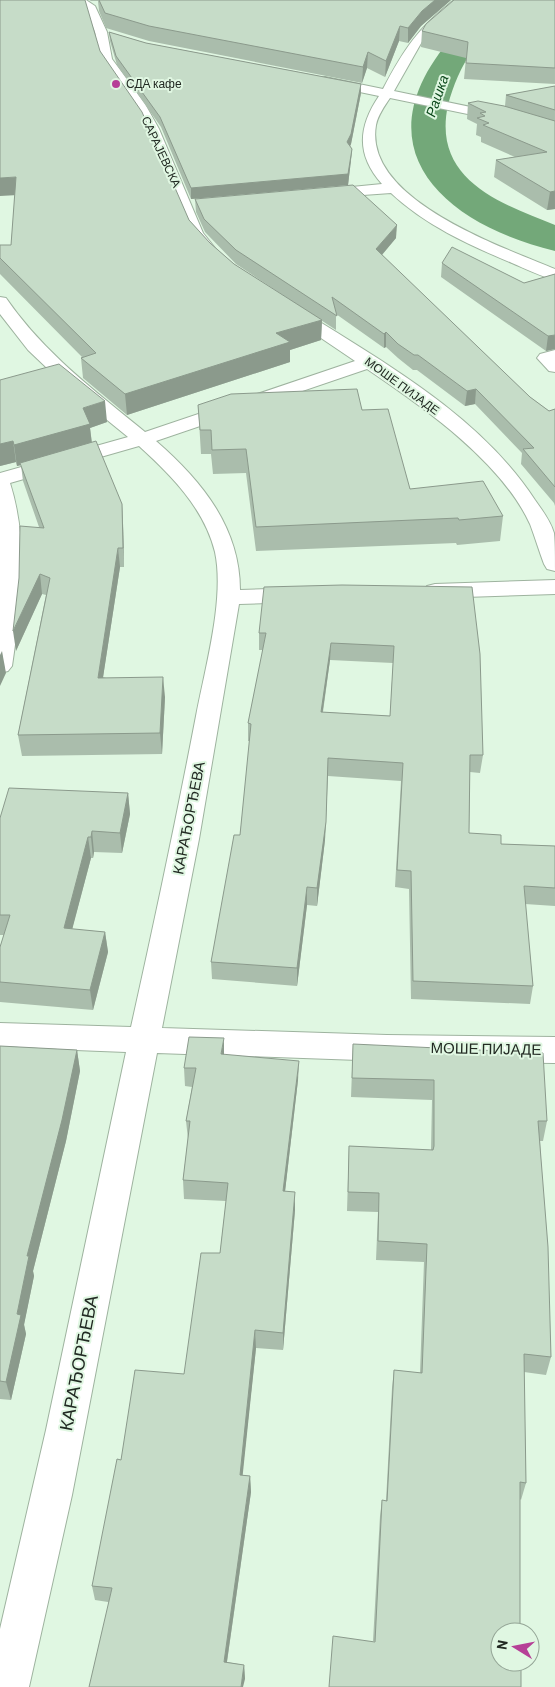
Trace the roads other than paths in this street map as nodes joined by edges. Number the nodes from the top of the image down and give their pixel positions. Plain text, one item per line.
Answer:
1 (78, 0) edge
2 (461, 0) edge
3 (101, 32) junction
4 (115, 37) edge
5 (308, 77) edge
6 (386, 94) junction
7 (555, 118) edge
8 (549, 131) edge
9 (392, 188) junction
10 (303, 196) edge
11 (224, 265) edge
12 (555, 275) edge
13 (271, 298) edge
14 (0, 302) edge
15 (555, 355) edge
16 (369, 362) junction
17 (555, 367) edge
18 (143, 439) junction
19 (0, 481) edge
20 (555, 564) edge
21 (555, 587) edge
22 (412, 591) edge
23 (325, 594) edge
24 (229, 597) junction
25 (0, 666) edge
26 (0, 1035) edge
27 (146, 1039) junction
28 (555, 1050) edge
29 (7, 1687) edge

1 - 3 street, САРАЈЕВСКА
2 - 6 street
3 - 4 street
3 - 11 street, САРАЈЕВСКА
5 - 6 street
6 - 8 street
6 - 9 street
7 - 8 street
9 - 10 street
9 - 12 street
13 - 16 street, МОШЕ ПИЈАДЕ
14 - 18 street, КАРАЂОРЂЕВА
15 - 17 street
16 - 18 street
16 - 20 street, МОШЕ ПИЈАДЕ
18 - 19 street
18 - 24 street, КАРАЂОРЂЕВА
19 - 25 street
21 - 22 street
23 - 24 street
24 - 27 street, КАРАЂОРЂЕВА
26 - 27 street
27 - 28 street, МОШЕ ПИЈАДЕ
27 - 29 street, КАРАЂОРЂЕВА

